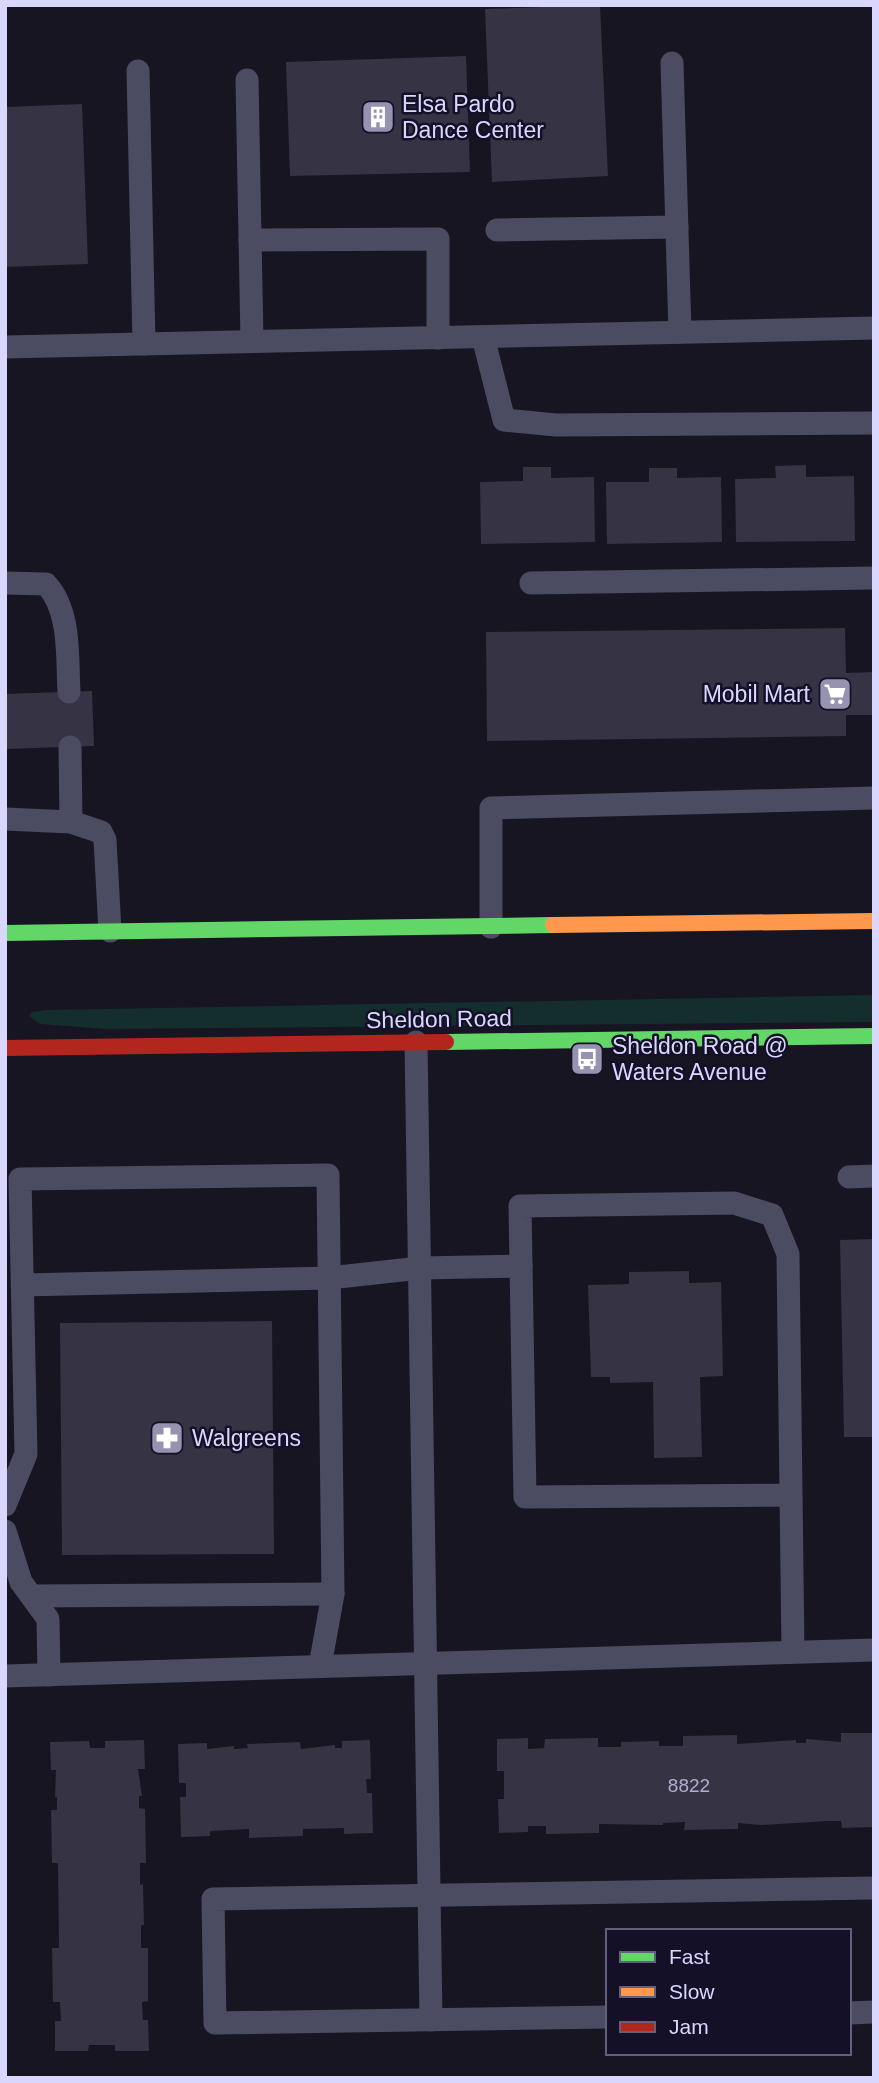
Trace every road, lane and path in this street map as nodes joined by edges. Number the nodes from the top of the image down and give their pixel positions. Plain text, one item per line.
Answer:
1 (672, 62) dead end
2 (138, 71) dead end
3 (247, 80) dead end
4 (677, 227) junction
5 (497, 230) dead end
6 (250, 240) junction
7 (874, 328) edge
8 (680, 332) junction
9 (483, 337) junction
10 (438, 338) junction
11 (252, 341) junction
12 (144, 344) junction
13 (5, 347) edge
14 (874, 423) edge
15 (874, 578) edge
16 (5, 583) edge
17 (531, 583) dead end
18 (69, 692) dead end
19 (71, 747) dead end
20 (874, 798) edge
21 (5, 819) edge
22 (71, 822) junction
23 (874, 921) edge
24 (491, 927) junction
25 (110, 932) junction
26 (5, 933) edge
27 (874, 1036) edge
28 (416, 1042) junction
29 (5, 1048) edge
30 (849, 1177) dead end
31 (874, 1177) edge
32 (521, 1266) junction
33 (420, 1268) junction
34 (329, 1278) junction
35 (23, 1285) junction
36 (791, 1495) junction
37 (5, 1506) edge
38 (5, 1531) edge
39 (333, 1594) junction
40 (32, 1596) junction
41 (874, 1650) edge
42 (793, 1652) junction
43 (426, 1663) junction
44 (320, 1666) junction
45 (49, 1675) junction
46 (5, 1676) edge
47 (874, 1888) edge
48 (429, 1896) junction
49 (851, 2012) edge
50 (874, 2012) edge
51 (606, 2017) edge
52 (431, 2020) junction

1 - 4 lane
2 - 12 lane
3 - 6 lane
4 - 5 lane
4 - 8 lane
6 - 10 lane
6 - 11 lane
7 - 8 lane
8 - 9 lane
9 - 10 lane
9 - 14 lane
10 - 11 lane
11 - 12 lane
12 - 13 lane
15 - 17 lane
16 - 18 lane
19 - 22 lane
20 - 24 lane
21 - 22 lane
22 - 25 lane
23 - 24 main road
24 - 25 main road
25 - 26 main road
27 - 28 main road, Sheldon Road
28 - 29 main road, Sheldon Road
28 - 33 lane
30 - 31 lane
32 - 33 lane
32 - 36 lane
32 - 36 lane
33 - 34 lane
33 - 43 lane
34 - 35 lane
34 - 35 lane
34 - 39 lane
35 - 37 lane
36 - 42 lane
38 - 40 lane
39 - 40 lane
39 - 44 lane
40 - 45 lane
41 - 42 lane
42 - 43 lane
43 - 44 lane
43 - 48 lane
44 - 45 lane
45 - 46 lane
47 - 48 lane
48 - 52 lane
48 - 52 lane
49 - 50 lane
51 - 52 lane

